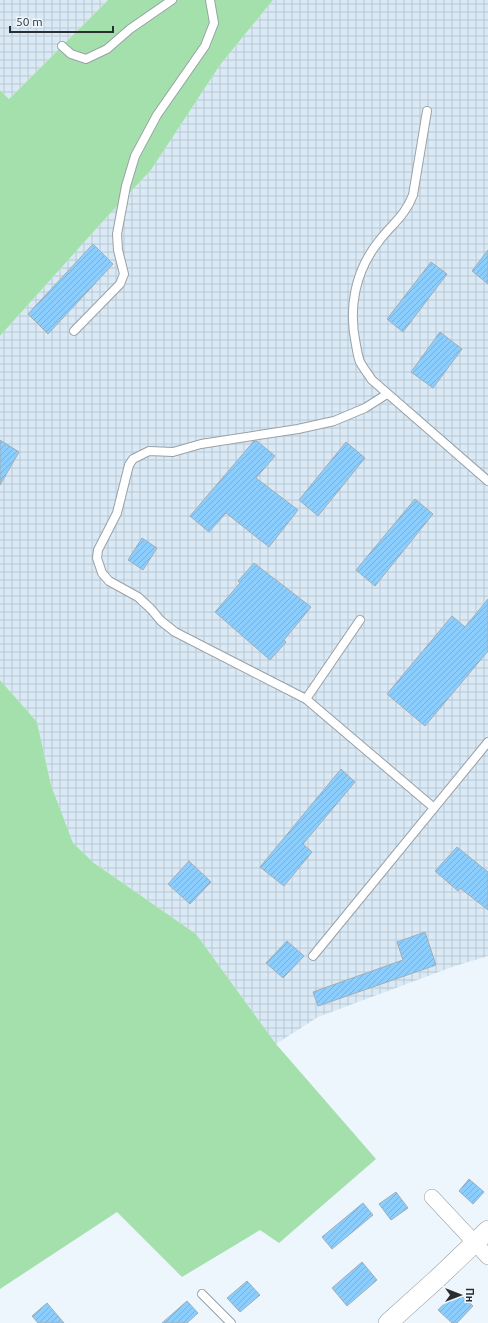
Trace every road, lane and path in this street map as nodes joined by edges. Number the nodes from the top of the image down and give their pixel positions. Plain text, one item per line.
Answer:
1 (172, 0) edge
2 (210, 0) edge
3 (62, 46) dead end
4 (427, 111) dead end
5 (74, 331) dead end
6 (387, 394) junction
7 (488, 481) edge
8 (360, 620) dead end
9 (306, 699) junction
10 (488, 742) edge
11 (433, 807) junction
12 (313, 956) dead end
13 (432, 1197) dead end
14 (488, 1230) edge
15 (475, 1243) junction
16 (488, 1257) edge
17 (202, 1294) dead end
18 (231, 1323) edge
19 (388, 1323) edge

1 - 3 lane
2 - 5 lane
4 - 6 lane
6 - 7 lane
6 - 9 lane
8 - 9 lane
9 - 11 lane
10 - 11 lane
11 - 12 lane
13 - 15 street
14 - 15 street
15 - 16 street
15 - 19 street
17 - 18 lane

